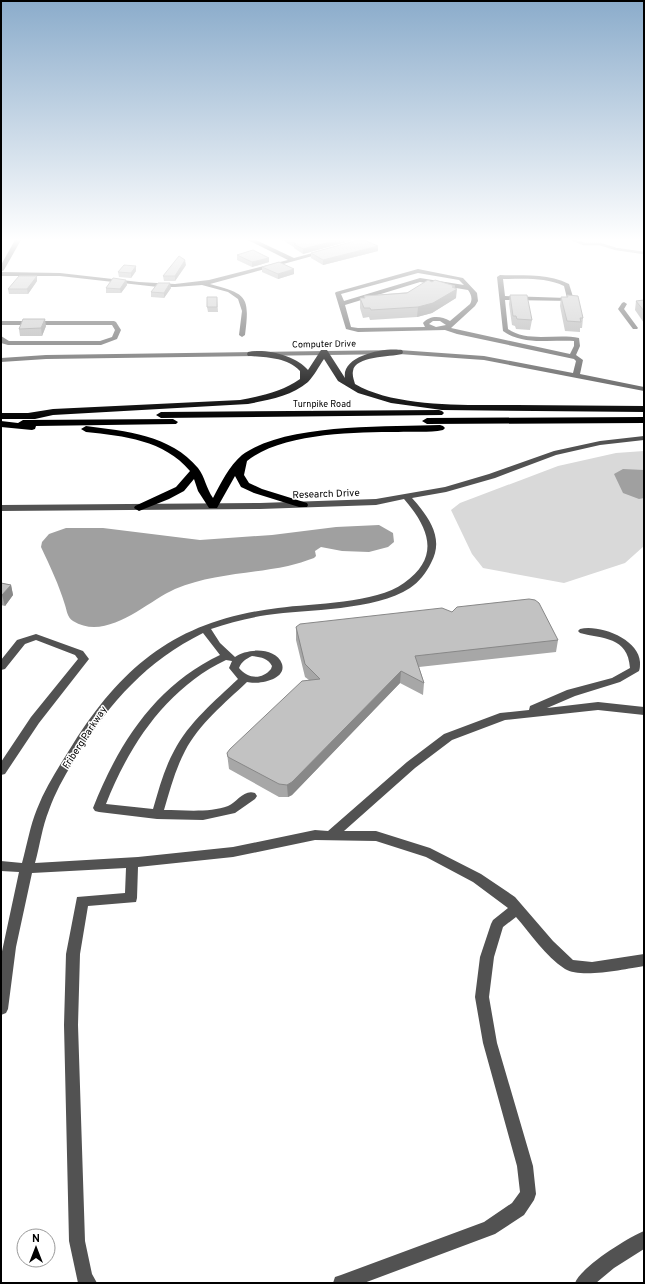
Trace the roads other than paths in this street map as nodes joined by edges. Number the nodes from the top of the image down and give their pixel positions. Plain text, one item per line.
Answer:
1 (242, 300) edge
2 (340, 300) edge
3 (354, 300) edge
4 (475, 300) edge
5 (502, 300) edge
6 (341, 304) junction
7 (624, 304) dead end
8 (4, 323) edge
9 (448, 326) junction
10 (636, 328) dead end
11 (435, 329) junction
12 (242, 335) dead end
13 (1, 338) edge
14 (324, 352) junction
15 (399, 352) junction
16 (251, 354) junction
17 (1, 356) edge
18 (572, 356) junction
19 (46, 357) junction
20 (1, 360) edge
21 (576, 375) junction
22 (304, 381) junction
23 (351, 385) junction
24 (644, 389) edge
25 (644, 410) edge
26 (1, 416) edge
27 (28, 416) junction
28 (630, 420) junction
29 (644, 420) edge
30 (1, 424) edge
31 (644, 438) edge
32 (243, 461) junction
33 (196, 472) junction
34 (407, 497) junction
35 (303, 505) junction
36 (213, 506) junction
37 (1, 508) edge
38 (139, 508) junction
39 (205, 628) junction
40 (583, 631) dead end
41 (232, 658) junction
42 (1, 667) edge
43 (244, 679) junction
44 (644, 711) edge
45 (525, 713) junction
46 (1, 771) edge
47 (251, 796) dead end
48 (157, 814) junction
49 (331, 835) junction
50 (132, 862) junction
51 (1, 866) edge
52 (26, 868) junction
53 (516, 908) junction
54 (644, 960) edge
55 (1, 1009) edge
56 (644, 1239) edge
57 (89, 1283) edge
58 (341, 1283) edge
59 (583, 1283) edge

1 - 12 street
2 - 6 street
3 - 6 street
4 - 9 street
5 - 18 street
6 - 11 street
7 - 10 street
8 - 13 street
8 - 13 street
9 - 11 street
9 - 11 street
9 - 18 street
14 - 15 street, Computer Drive
14 - 16 street, Computer Drive
14 - 22 highway
14 - 23 highway
15 - 21 street, Computer Drive
15 - 23 highway
16 - 19 street, Computer Drive
16 - 22 highway
17 - 19 street
18 - 21 street
19 - 20 street, Computer Drive
21 - 24 street, Computer Drive
22 - 27 highway
23 - 25 highway
25 - 27 highway, Turnpike Road
26 - 27 highway, Turnpike Road
28 - 29 highway, Turnpike Road
28 - 30 highway, Turnpike Road
28 - 32 highway
30 - 33 highway
31 - 34 street, Research Drive
32 - 35 highway
32 - 36 highway
33 - 36 highway
33 - 38 highway
34 - 35 street, Research Drive
34 - 39 street, Friberg Parkway
35 - 36 street, Research Drive
36 - 38 street, Research Drive
37 - 38 street, Research Drive
39 - 41 street
39 - 52 street, Friberg Parkway
40 - 45 street
41 - 43 street
41 - 43 street
41 - 48 street
42 - 46 street
43 - 48 street
44 - 45 street
45 - 49 street
47 - 48 street
49 - 50 street
49 - 53 street
50 - 52 street
50 - 57 street
51 - 52 street
52 - 55 street, Friberg Parkway
53 - 54 street
53 - 58 street
56 - 59 street

